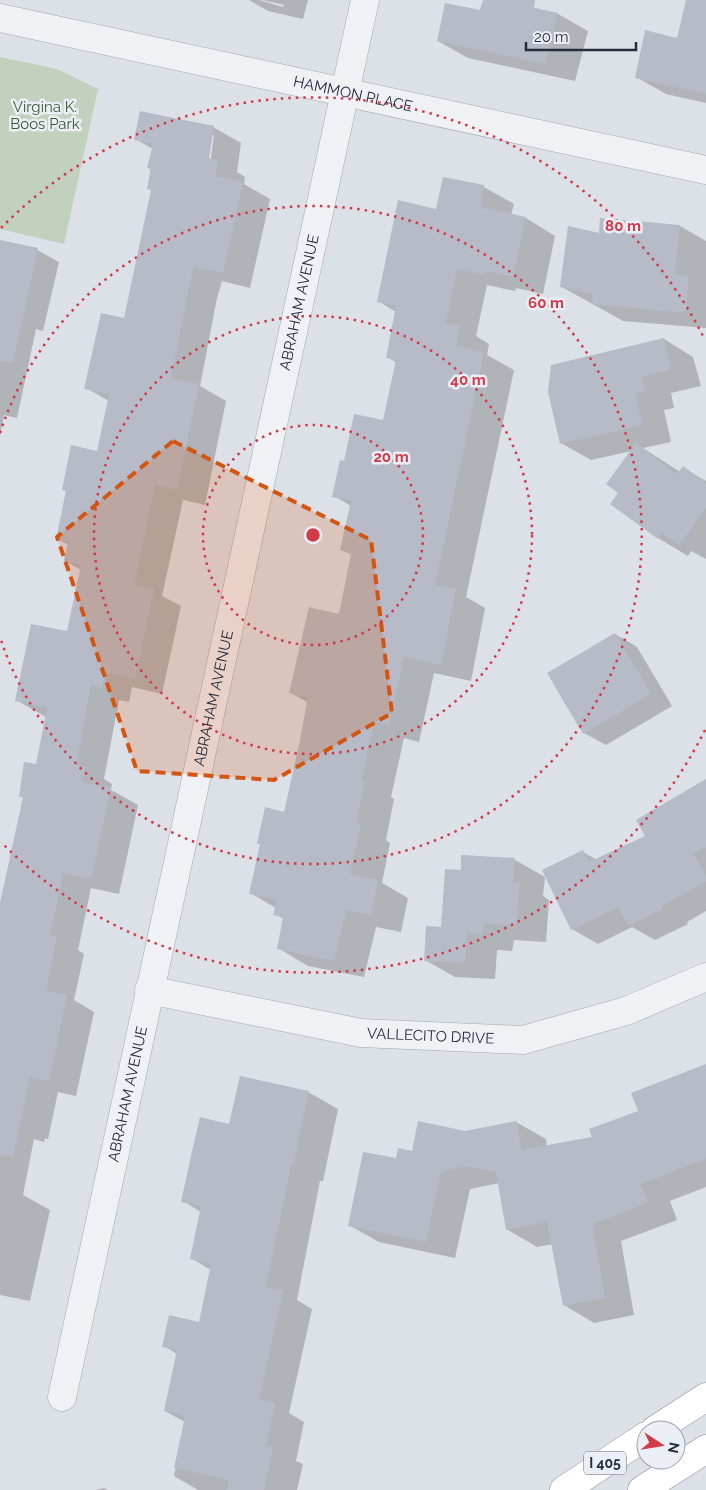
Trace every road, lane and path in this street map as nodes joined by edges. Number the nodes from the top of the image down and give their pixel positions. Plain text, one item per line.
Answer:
1 (365, 0) edge
2 (0, 18) edge
3 (344, 94) junction
4 (706, 170) edge
5 (706, 977) edge
6 (149, 990) junction
7 (706, 1396) edge
8 (62, 1397) dead end
9 (670, 1420) edge
10 (636, 1443) edge
11 (706, 1449) edge
12 (564, 1490) edge
13 (642, 1490) edge

1 - 3 street, ABRAHAM AVENUE
2 - 3 street, HAMMON PLACE
3 - 4 street, HAMMON PLACE
3 - 6 street, ABRAHAM AVENUE
5 - 6 street, VALLECITO DRIVE
6 - 8 street, ABRAHAM AVENUE
7 - 9 highway
10 - 12 highway, I 405
11 - 13 highway

